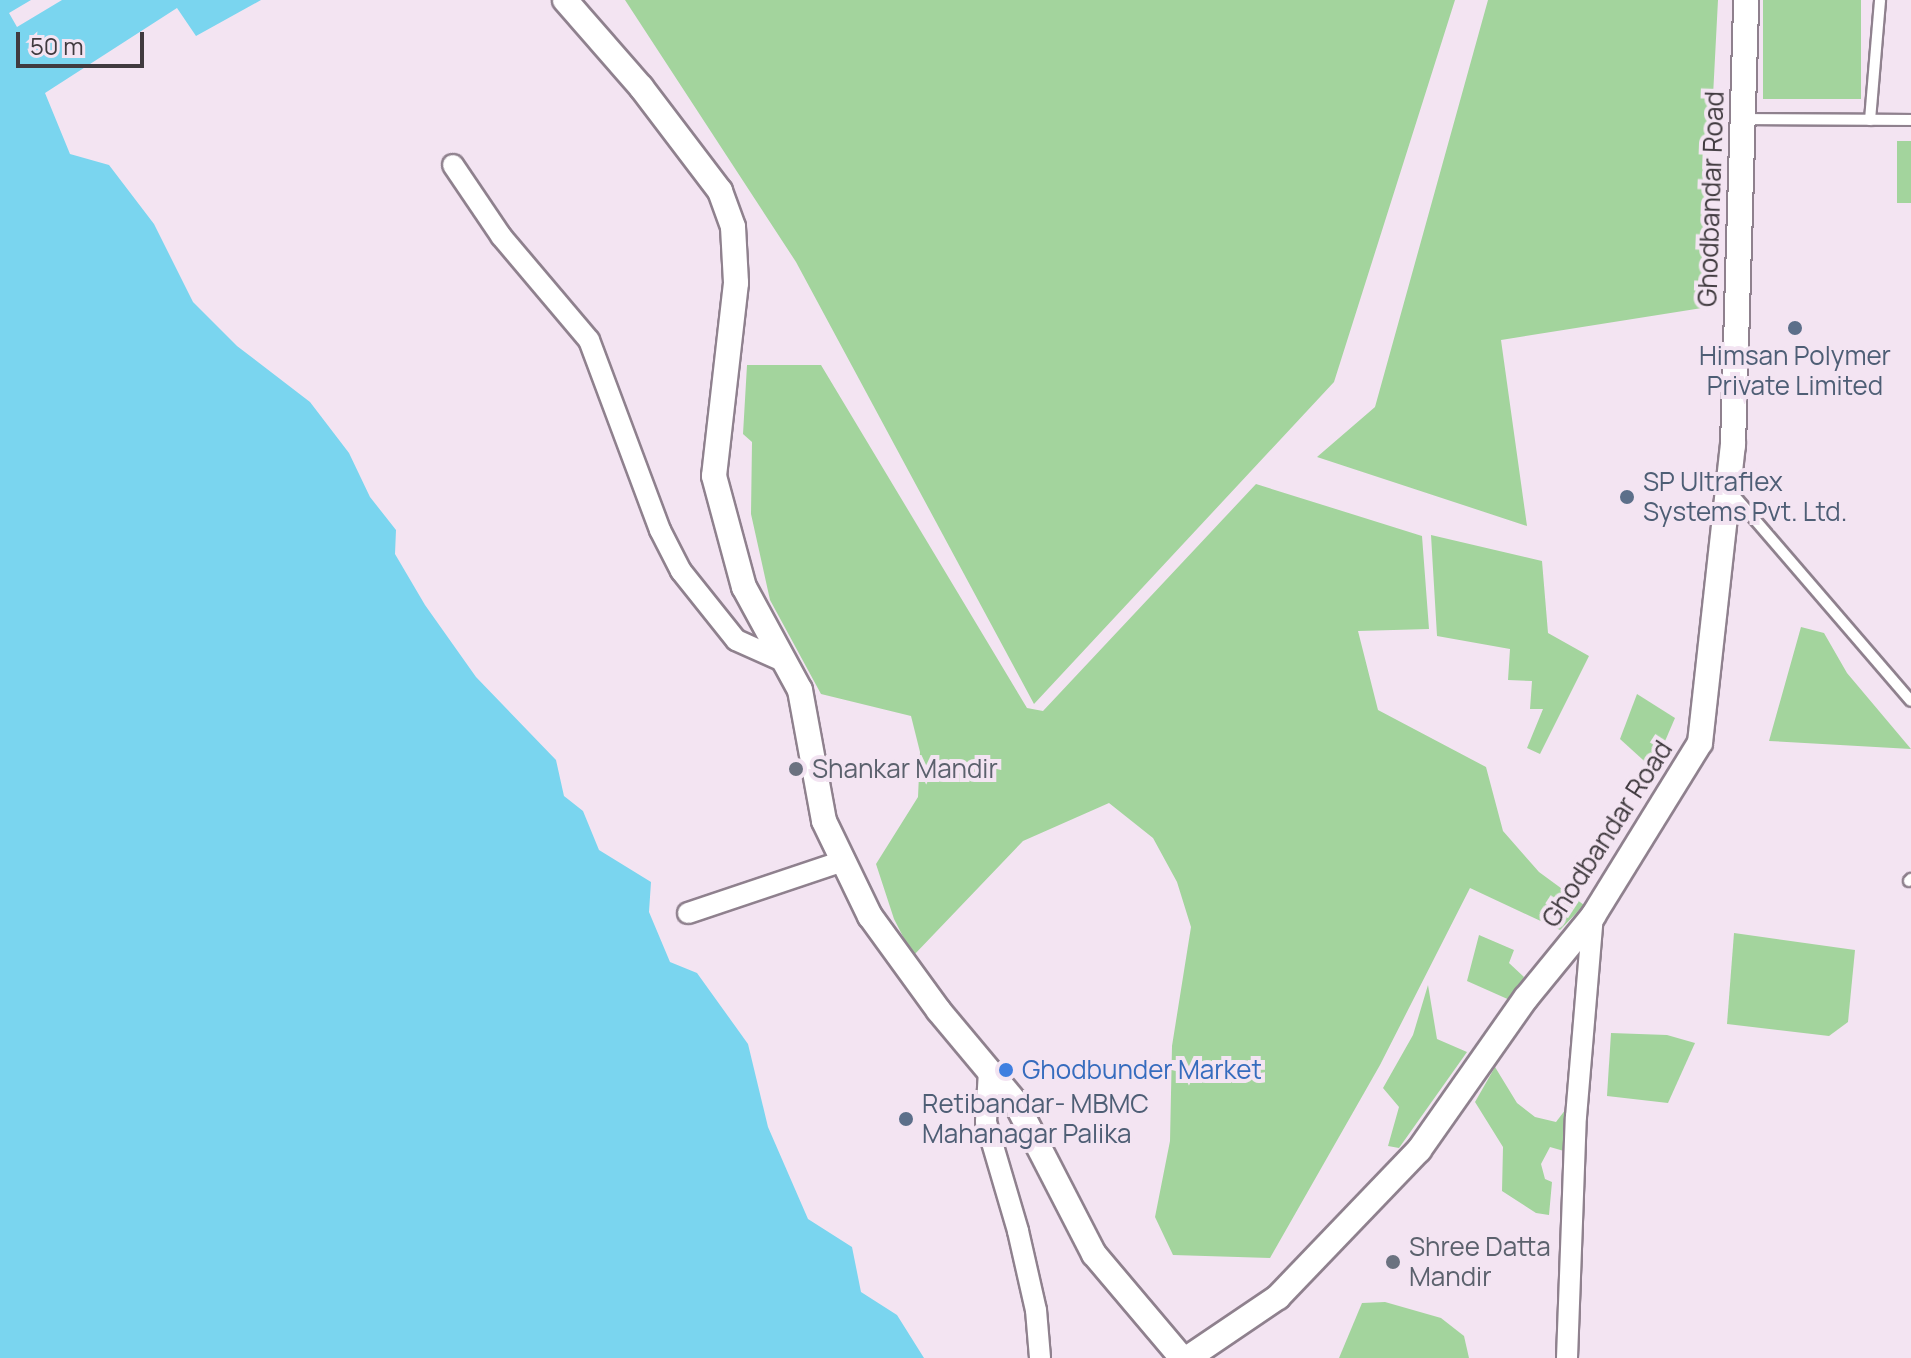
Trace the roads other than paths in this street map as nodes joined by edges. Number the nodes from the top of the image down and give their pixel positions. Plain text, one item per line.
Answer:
1 (565, 0) edge
2 (1746, 0) edge
3 (1880, 0) edge
4 (1741, 119) junction
5 (1870, 120) junction
6 (1911, 120) edge
7 (453, 165) dead end
8 (1728, 489) junction
9 (783, 661) junction
10 (1910, 698) edge
11 (843, 861) junction
12 (688, 913) dead end
13 (1593, 916) junction
14 (989, 1071) junction
15 (1040, 1358) edge
16 (1185, 1358) edge
17 (1567, 1358) edge

1 - 9 street
2 - 4 street, Ghodbandar Road
3 - 5 lane
4 - 5 lane
4 - 8 street, Ghodbandar Road
5 - 6 lane
7 - 9 street
8 - 10 lane
8 - 13 street, Ghodbandar Road
9 - 11 street
11 - 12 street
11 - 14 street
13 - 16 street, Ghodbandar Road
13 - 17 street
14 - 15 street
14 - 16 street

